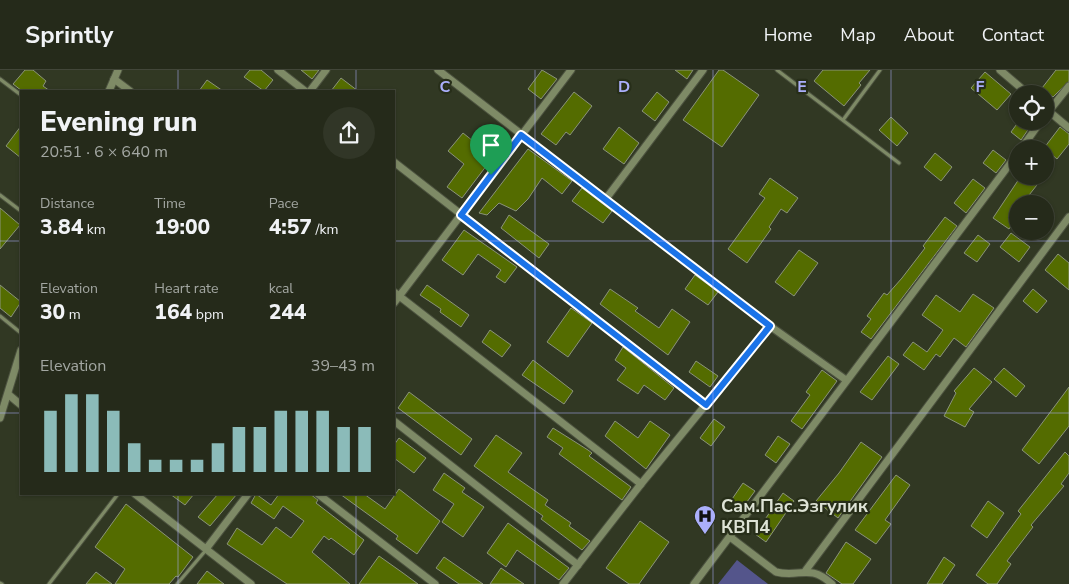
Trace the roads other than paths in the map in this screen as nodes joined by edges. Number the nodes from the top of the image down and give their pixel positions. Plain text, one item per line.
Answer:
1 (118, 70) edge
2 (278, 70) edge
3 (326, 70) edge
4 (571, 70) edge
5 (703, 70) edge
6 (777, 70) edge
7 (880, 70) edge
8 (1000, 70) edge
9 (443, 72) edge
10 (0, 79) edge
11 (114, 79) junction
12 (1018, 85) edge
13 (1069, 86) edge
14 (108, 90) edge
15 (129, 90) edge
16 (304, 90) edge
17 (311, 90) edge
18 (20, 93) edge
19 (1054, 103) edge
20 (1054, 118) edge
21 (843, 120) junction
22 (1069, 128) edge
23 (521, 135) junction
24 (395, 163) edge
25 (899, 163) dead end
26 (1009, 165) edge
27 (0, 195) edge
28 (605, 200) junction
29 (20, 210) edge
30 (461, 215) junction
31 (1069, 217) edge
32 (396, 294) edge
33 (0, 316) edge
34 (770, 326) junction
35 (20, 332) edge
36 (20, 354) edge
37 (846, 380) junction
38 (9, 395) junction
39 (20, 404) edge
40 (706, 405) junction
41 (0, 418) edge
42 (395, 423) edge
43 (641, 484) junction
44 (117, 495) edge
45 (136, 495) edge
46 (247, 495) edge
47 (319, 495) edge
48 (730, 537) junction
49 (206, 549) junction
50 (578, 565) junction
51 (806, 570) junction
52 (49, 584) edge
53 (177, 584) edge
54 (251, 584) edge
55 (435, 584) edge
56 (563, 584) edge
57 (694, 584) edge
58 (832, 584) edge

1 - 11 street
2 - 16 street
3 - 17 street
4 - 23 street
5 - 28 street
6 - 21 lane
7 - 21 lane
8 - 12 street
9 - 23 street
10 - 18 lane
11 - 14 street
11 - 15 street
13 - 19 street
20 - 22 street
21 - 25 lane
23 - 28 street
23 - 30 street
24 - 30 street
26 - 37 street
27 - 29 lane
28 - 34 street
30 - 32 street
30 - 40 street
31 - 51 street
32 - 43 street
33 - 35 lane
34 - 37 street
34 - 40 street
36 - 38 street
37 - 48 street
38 - 39 street
38 - 41 street
40 - 43 street
42 - 50 street
43 - 50 street
44 - 52 lane
45 - 49 street
46 - 49 street
47 - 55 street
48 - 51 street
48 - 57 street
49 - 53 lane
49 - 54 street
50 - 56 street
51 - 58 street

